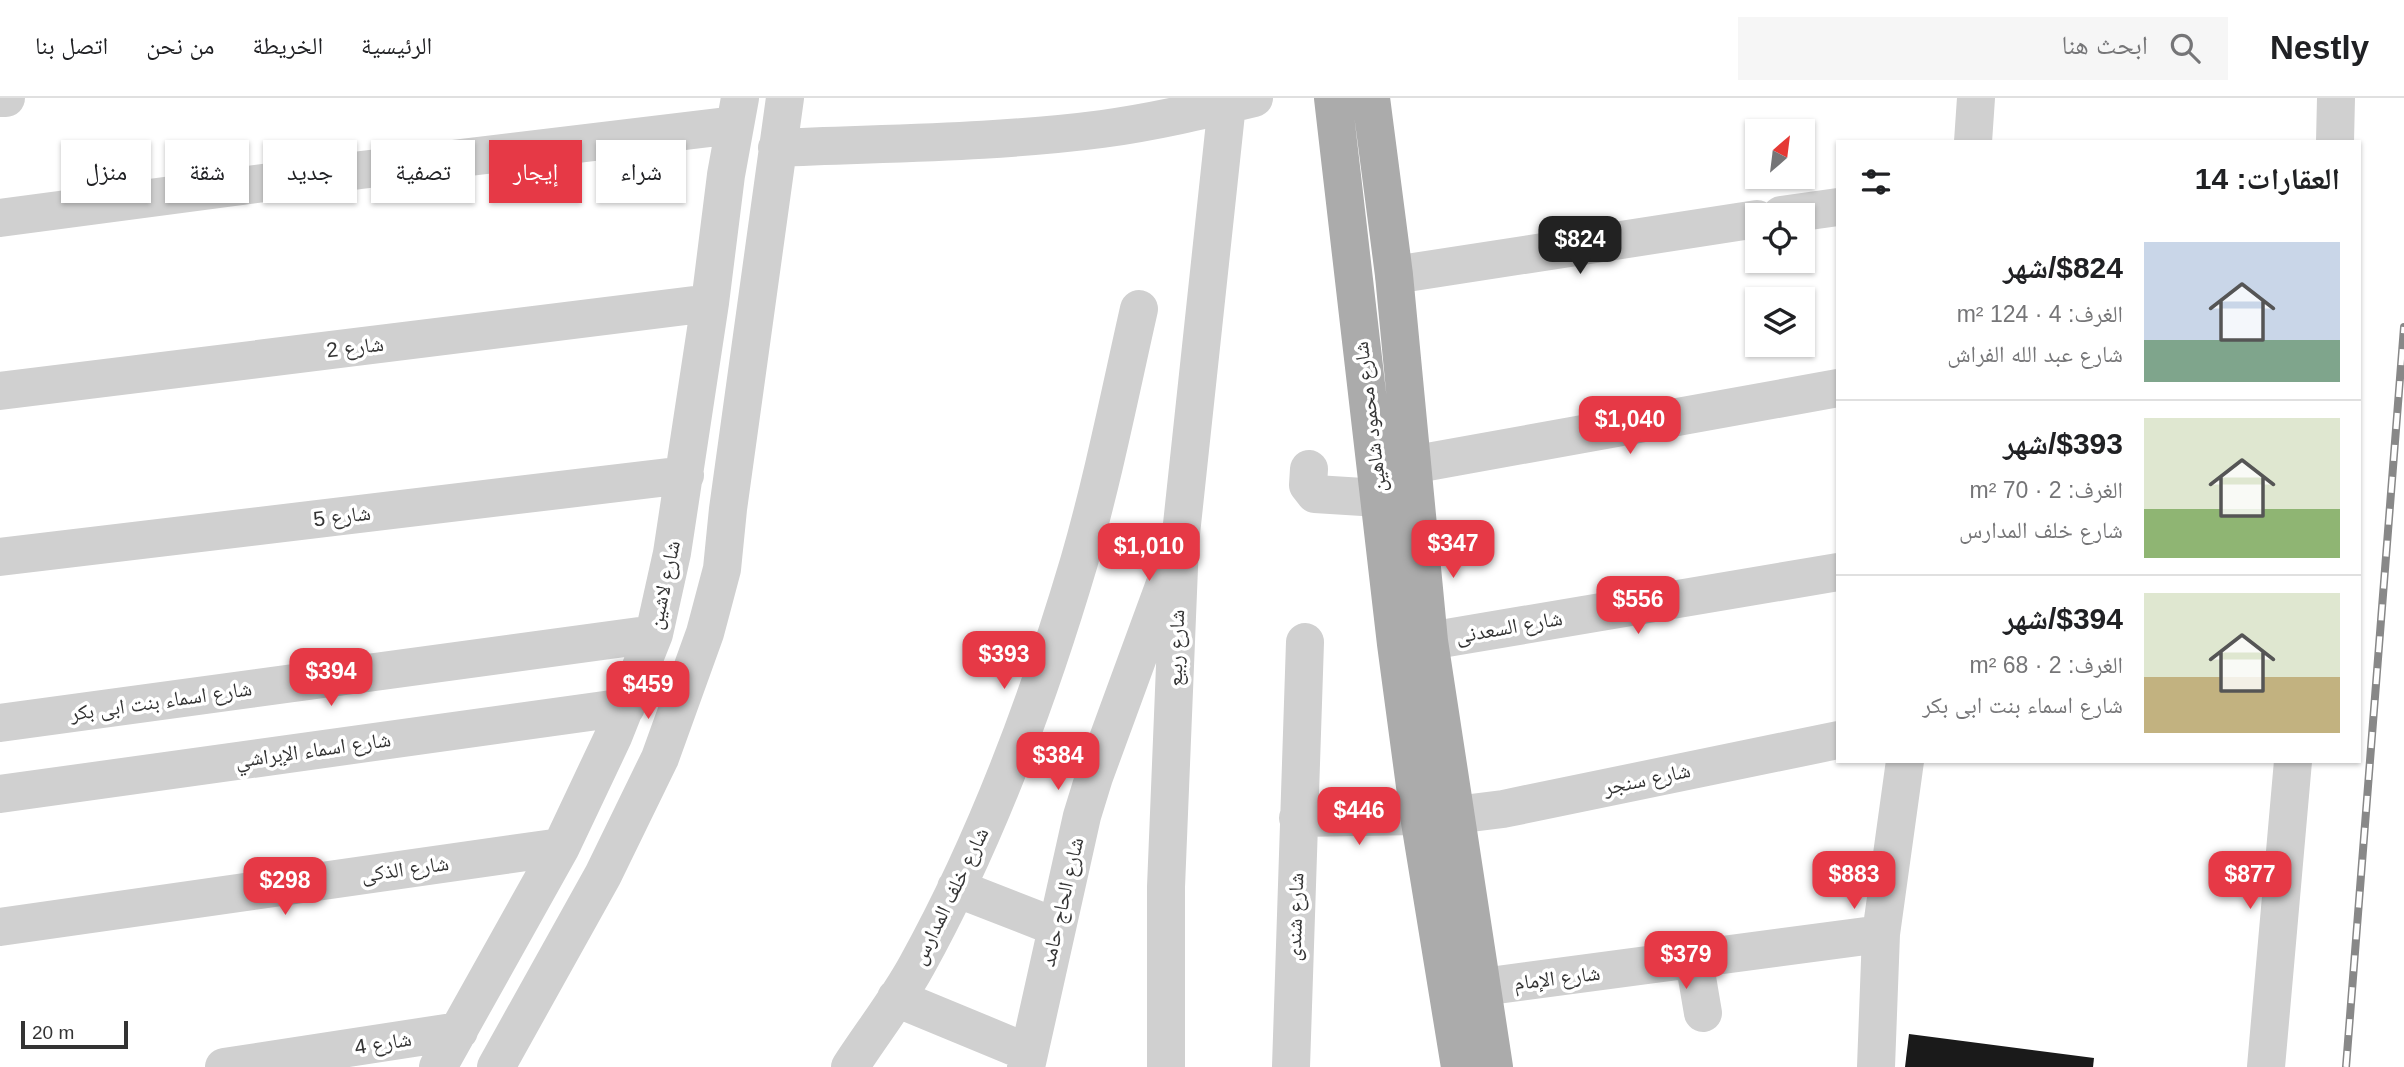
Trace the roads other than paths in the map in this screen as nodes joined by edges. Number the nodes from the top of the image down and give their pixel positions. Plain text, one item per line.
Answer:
1 (6, 98) edge
2 (785, 98) edge
3 (1333, 98) edge
4 (1371, 98) edge
5 (1976, 98) edge
6 (2336, 98) edge
7 (0, 99) edge
8 (1240, 101) edge
9 (737, 111) edge
10 (1973, 140) edge
11 (2335, 140) edge
12 (777, 148) junction
13 (1836, 206) edge
14 (1815, 210) edge
15 (0, 218) edge
16 (1745, 221) edge
17 (1394, 275) junction
18 (710, 303) junction
19 (1139, 309) dead end
20 (1836, 388) edge
21 (0, 391) edge
22 (1411, 465) junction
23 (1309, 469) dead end
24 (685, 475) junction
25 (1379, 498) junction
26 (1180, 543) junction
27 (0, 557) edge
28 (1836, 572) edge
29 (654, 634) junction
30 (1429, 641) junction
31 (1306, 642) dead end
32 (619, 722) junction
33 (0, 723) edge
34 (1836, 740) edge
35 (660, 758) junction
36 (1905, 763) edge
37 (2293, 763) edge
38 (0, 794) edge
39 (1437, 816) junction
40 (1298, 818) junction
41 (561, 847) junction
42 (956, 888) junction
43 (1056, 927) junction
44 (0, 928) edge
45 (1881, 934) junction
46 (1694, 960) junction
47 (1482, 988) junction
48 (896, 998) junction
49 (1703, 1013) dead end
50 (458, 1031) junction
51 (1027, 1060) edge
52 (223, 1067) edge
53 (438, 1067) edge
54 (495, 1067) edge
55 (850, 1067) edge
56 (1166, 1067) edge
57 (1291, 1067) edge
58 (1460, 1067) edge
59 (1494, 1067) edge
60 (1876, 1067) edge
61 (2266, 1067) edge

1 - 7 street
2 - 12 street
3 - 25 main road, شارع محمود شاهين
4 - 17 main road, شارع محمود شاهين
5 - 10 street
6 - 11 street
8 - 12 street
8 - 26 street, شارع ربيع
9 - 15 street
9 - 18 street, شارع لاشين
12 - 35 street
13 - 14 street
16 - 17 street
17 - 22 main road, شارع محمود شاهين
18 - 21 street, شارع 2
18 - 24 street, شارع لاشين
19 - 42 street, شارع خلف المدارس
20 - 22 street
22 - 30 main road, شارع محمود شاهين
23 - 25 street
24 - 27 street, شارع 5
24 - 29 street, شارع لاشين
25 - 39 main road, شارع محمود شاهين
26 - 43 street, شارع الحاج حامد
26 - 56 street, شارع ربيع
28 - 30 street, شارع السعدنى
29 - 32 street, شارع لاشين
29 - 33 street, شارع اسماء بنت ابى بكر
30 - 39 main road, شارع محمود شاهين
31 - 40 street, شارع شندى
32 - 35 street
32 - 38 street, شارع اسماء الإبراشي
32 - 41 street, شارع لاشين
34 - 39 street, شارع سنجر
35 - 54 street
36 - 45 street
37 - 61 street
39 - 40 street, شارع سنجر
39 - 47 main road, شارع محمود شاهين
39 - 58 main road, شارع محمود شاهين
40 - 57 street, شارع شندى
41 - 44 street, شارع الذكى
41 - 50 street, شارع لاشين
42 - 43 street
42 - 48 street, شارع خلف المدارس
43 - 51 street, شارع الحاج حامد
45 - 46 street, شارع الإمام
45 - 60 street
46 - 47 street, شارع الإمام
46 - 49 street
47 - 59 main road, شارع محمود شاهين
48 - 51 street
48 - 55 street, شارع خلف المدارس
50 - 52 street, شارع 4
50 - 53 street, شارع لاشين

